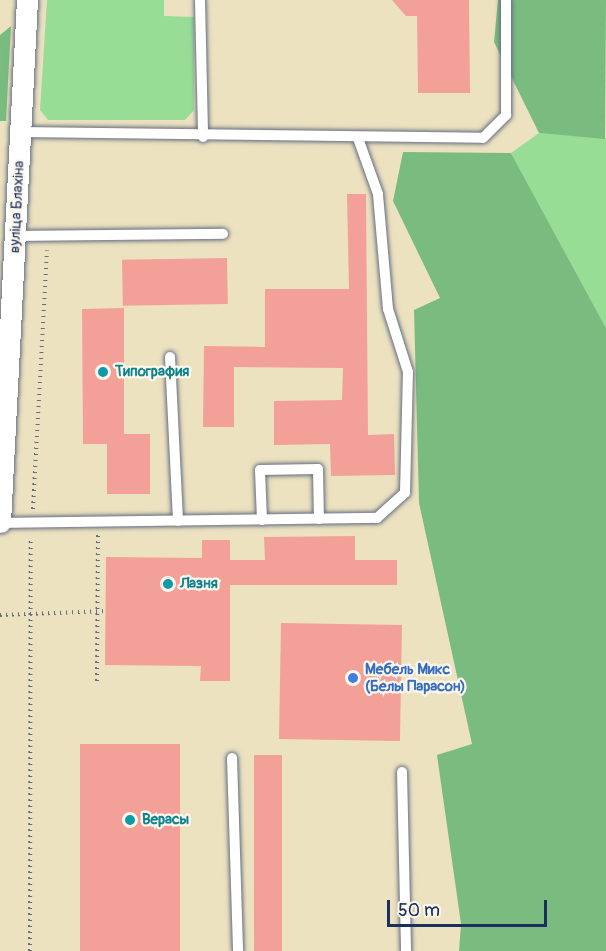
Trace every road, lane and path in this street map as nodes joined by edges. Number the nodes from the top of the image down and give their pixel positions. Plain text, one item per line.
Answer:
1 (27, 0) edge
2 (200, 0) edge
3 (506, 0) edge
4 (20, 132) junction
5 (203, 137) junction
6 (358, 138) junction
7 (222, 234) dead end
8 (16, 236) junction
9 (48, 237) junction
10 (170, 357) dead end
11 (319, 519) junction
12 (262, 520) junction
13 (178, 521) junction
14 (0, 522) edge
15 (98, 522) junction
16 (32, 523) junction
17 (98, 611) junction
18 (105, 611) dead end
19 (27, 614) junction
20 (0, 615) edge
21 (97, 681) dead end
22 (232, 758) dead end
23 (402, 772) dead end
24 (30, 951) edge
25 (238, 951) edge
26 (406, 951) edge

1 - 4 street, вуліца Блахіна
2 - 5 lane
3 - 6 lane
4 - 5 lane
4 - 8 street, вуліца Блахіна
5 - 6 lane
6 - 11 lane
7 - 9 lane
8 - 9 lane
8 - 14 street, вуліца Блахіна
9 - 16 path
10 - 13 lane
11 - 12 lane
11 - 12 lane
12 - 13 lane
13 - 15 lane
14 - 16 lane
15 - 16 lane
15 - 17 path
16 - 19 path
17 - 18 path
17 - 19 path
17 - 21 path
19 - 20 path
19 - 24 path
22 - 25 lane
23 - 26 lane

